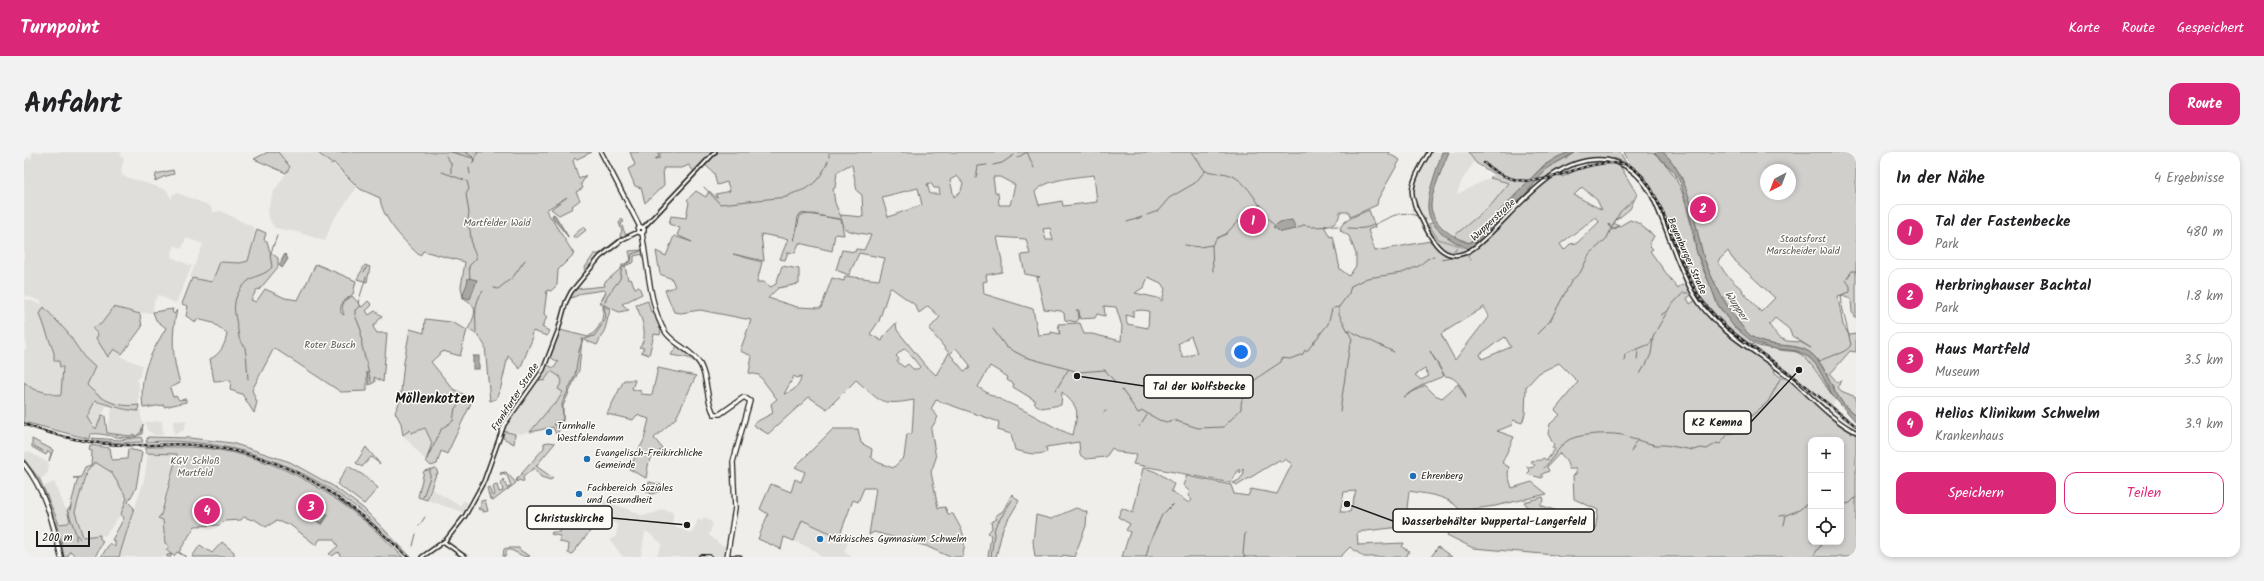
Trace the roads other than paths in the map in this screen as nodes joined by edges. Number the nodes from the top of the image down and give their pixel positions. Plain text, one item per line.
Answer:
1 (601, 152) edge
2 (715, 152) edge
3 (1429, 152) edge
4 (1581, 161) joint
5 (642, 228) junction
6 (640, 232) junction
7 (1856, 432) edge
8 (24, 464) edge
9 (444, 542) junction
10 (438, 547) junction
11 (450, 548) junction
12 (61, 557) edge
13 (422, 557) edge
14 (465, 557) edge
15 (701, 557) edge
16 (709, 557) edge
17 (728, 557) edge
18 (740, 557) edge

1 - 5 main road
2 - 5 main road
3 - 4 main road, Wupperstraße
4 - 7 main road, Beyenburger Straße
5 - 6 main road
6 - 9 main road, Frankfurter Straße
6 - 17 main road
8 - 12 main road
9 - 10 main road, Frankfurter Straße
9 - 11 main road
10 - 11 main road
10 - 13 main road, Frankfurter Straße
11 - 14 main road
15 - 16 main road
17 - 18 main road

